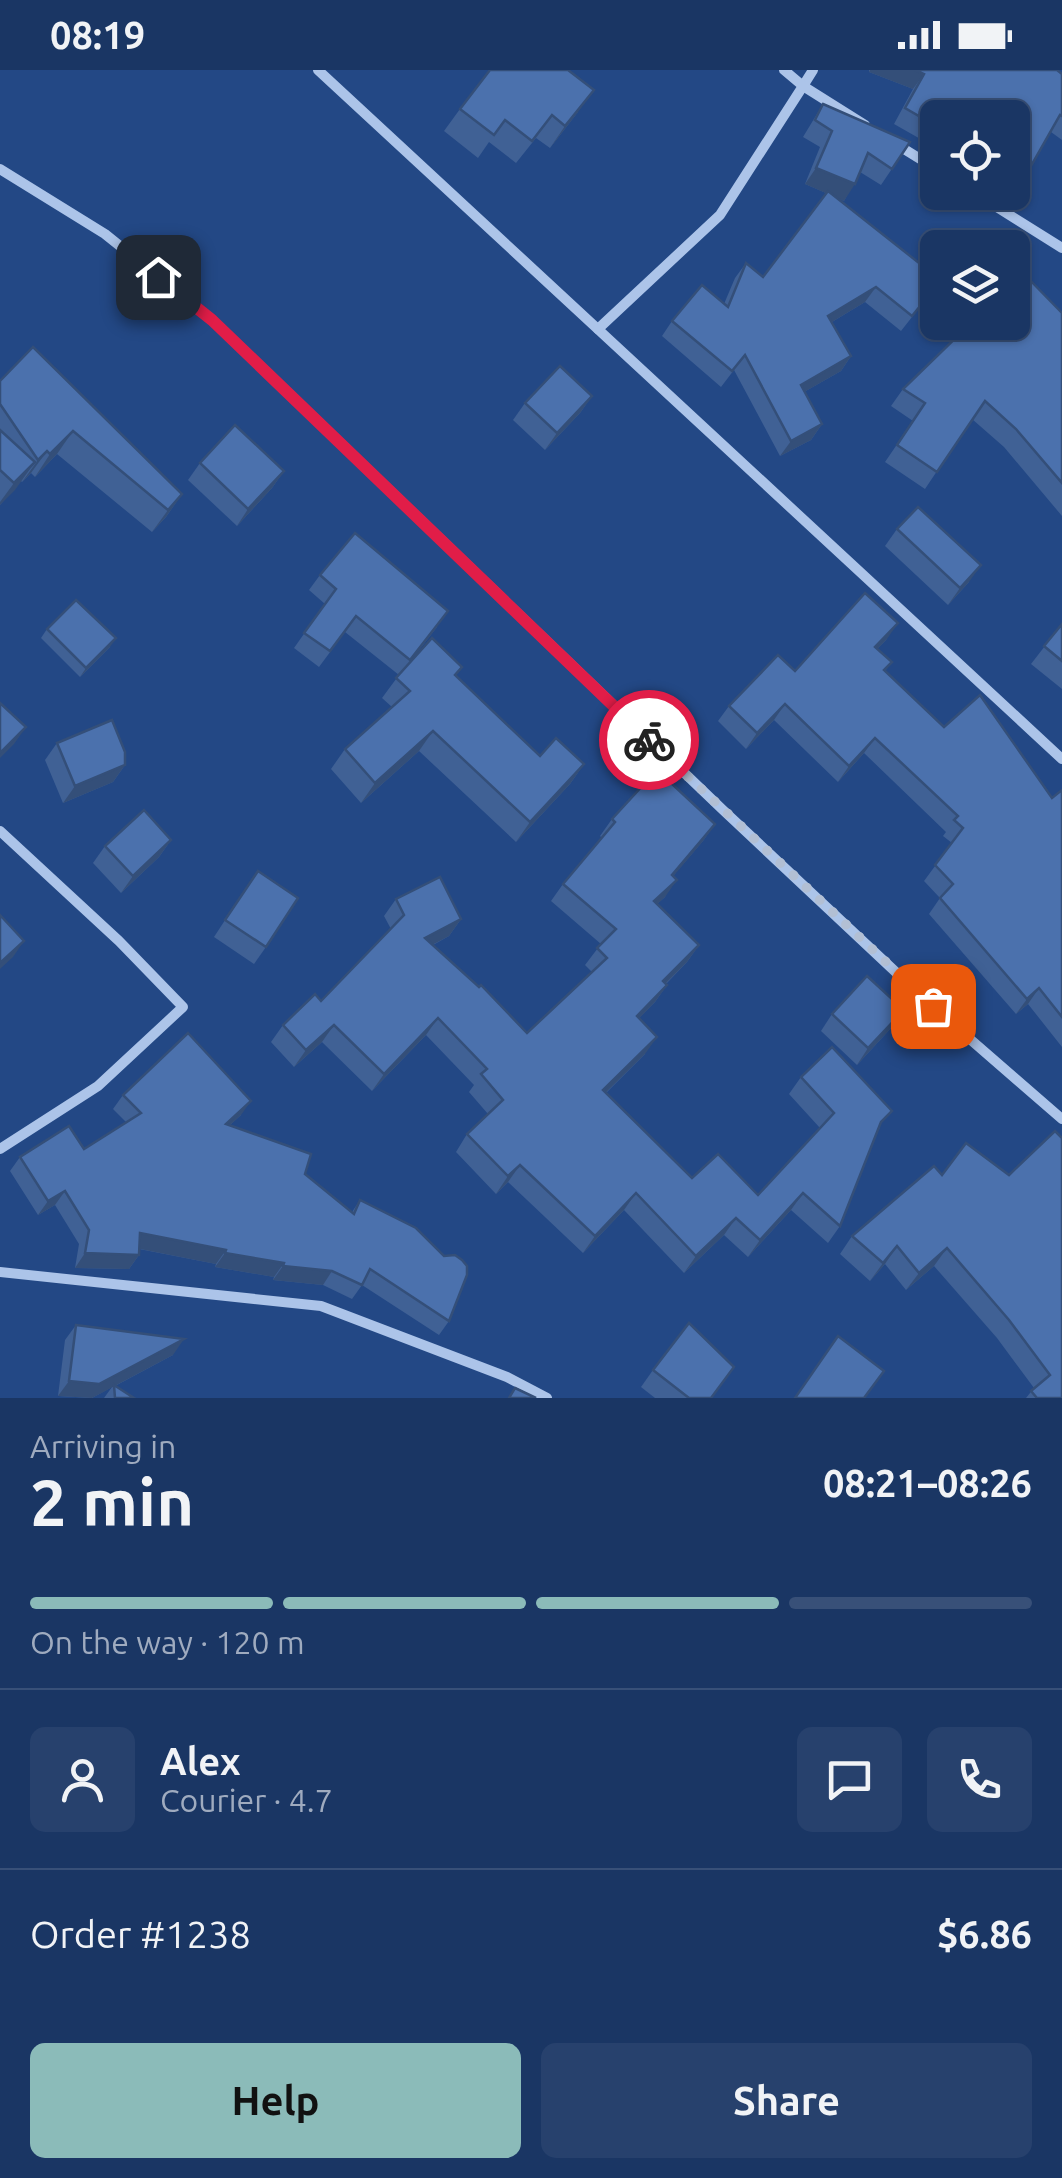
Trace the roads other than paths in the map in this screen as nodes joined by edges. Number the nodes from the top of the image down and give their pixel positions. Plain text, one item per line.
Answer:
1 (318, 70) edge
2 (784, 70) edge
3 (813, 70) edge
4 (804, 86) junction
5 (870, 128) edge
6 (887, 139) edge
7 (920, 159) edge
8 (0, 169) edge
9 (1002, 210) edge
10 (1062, 248) edge
11 (598, 329) junction
12 (1062, 759) edge
13 (0, 831) edge
14 (1062, 1119) edge
15 (0, 1148) edge
16 (0, 1272) edge
17 (547, 1398) edge

1 - 11 street
2 - 4 street
3 - 4 street
4 - 5 street
4 - 11 street
6 - 7 street
8 - 14 street
9 - 10 street
11 - 12 street
13 - 15 street
16 - 17 street

